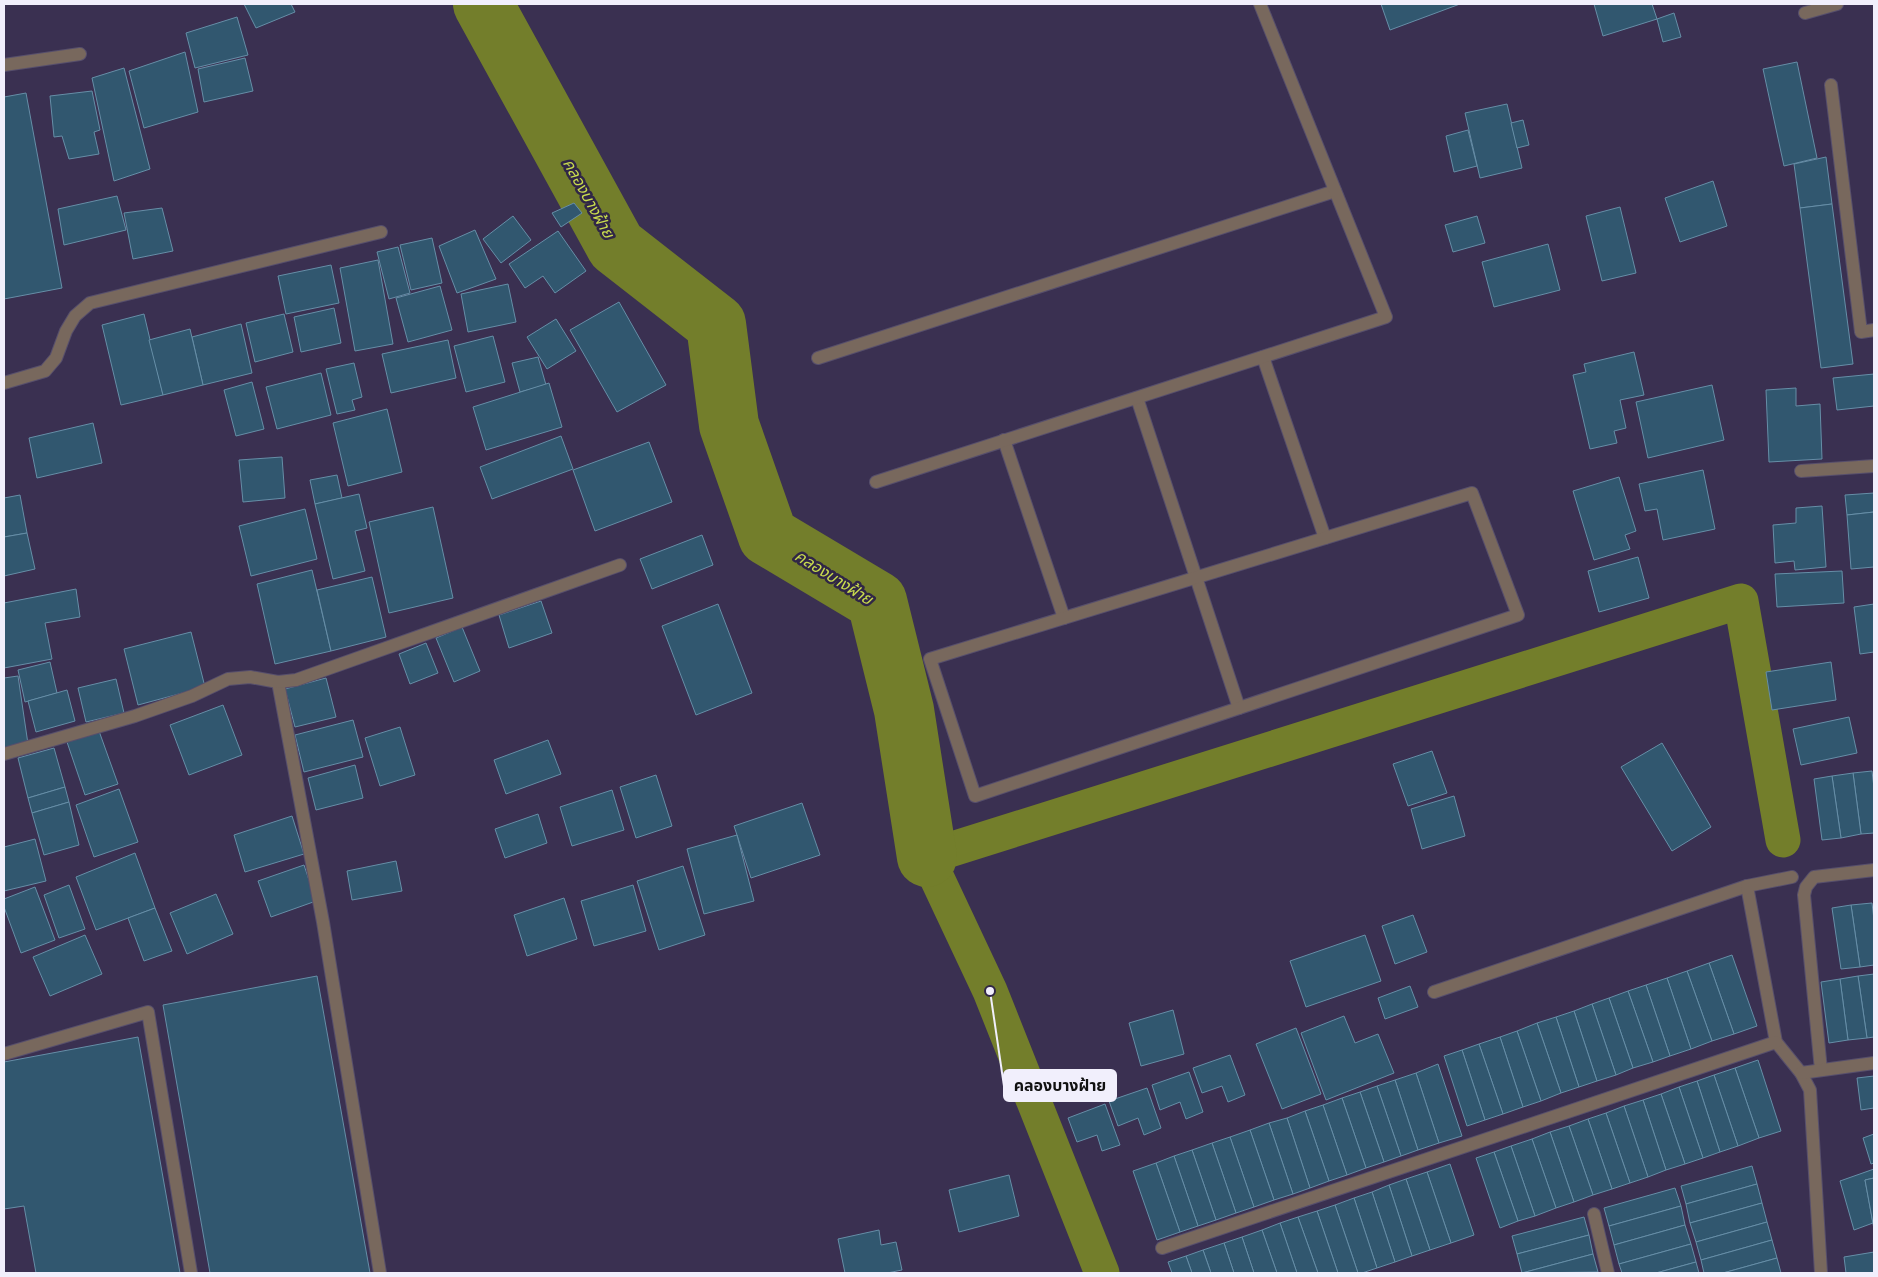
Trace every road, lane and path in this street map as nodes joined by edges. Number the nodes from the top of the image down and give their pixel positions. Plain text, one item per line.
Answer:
1 (1260, 4) edge
2 (1837, 4) edge
3 (1805, 12) dead end
4 (80, 54) dead end
5 (4, 65) edge
6 (1831, 85) dead end
7 (1335, 191) junction
8 (381, 232) dead end
9 (1874, 330) edge
10 (1263, 357) junction
11 (818, 358) dead end
12 (4, 383) edge
13 (1137, 398) junction
14 (1004, 440) junction
15 (1874, 466) edge
16 (1801, 471) dead end
17 (876, 482) dead end
18 (1325, 538) junction
19 (620, 565) dead end
20 (1196, 578) junction
21 (1064, 618) junction
22 (278, 682) junction
23 (1239, 708) junction
24 (4, 754) edge
25 (1874, 870) edge
26 (1792, 876) dead end
27 (1747, 886) junction
28 (1434, 992) dead end
29 (1776, 1042) junction
30 (4, 1054) edge
31 (1874, 1063) edge
32 (1821, 1070) junction
33 (1801, 1073) junction
34 (1594, 1214) dead end
35 (1162, 1248) dead end
36 (191, 1273) edge
37 (380, 1273) edge
38 (1608, 1273) edge
39 (1821, 1273) edge

1 - 7 street
2 - 3 street
4 - 5 street
6 - 9 street
7 - 10 street
7 - 11 street
8 - 12 street
10 - 13 street
10 - 18 street
13 - 14 street
13 - 20 street
14 - 17 street
14 - 21 street
15 - 16 street
18 - 20 street
18 - 23 street
19 - 22 street
20 - 21 street
20 - 23 street
21 - 23 street
22 - 24 street
22 - 37 street
25 - 32 street
26 - 27 street
27 - 28 street
27 - 29 street
29 - 33 street
29 - 35 street
30 - 36 street
31 - 32 street
32 - 33 street
33 - 39 street
34 - 38 street

